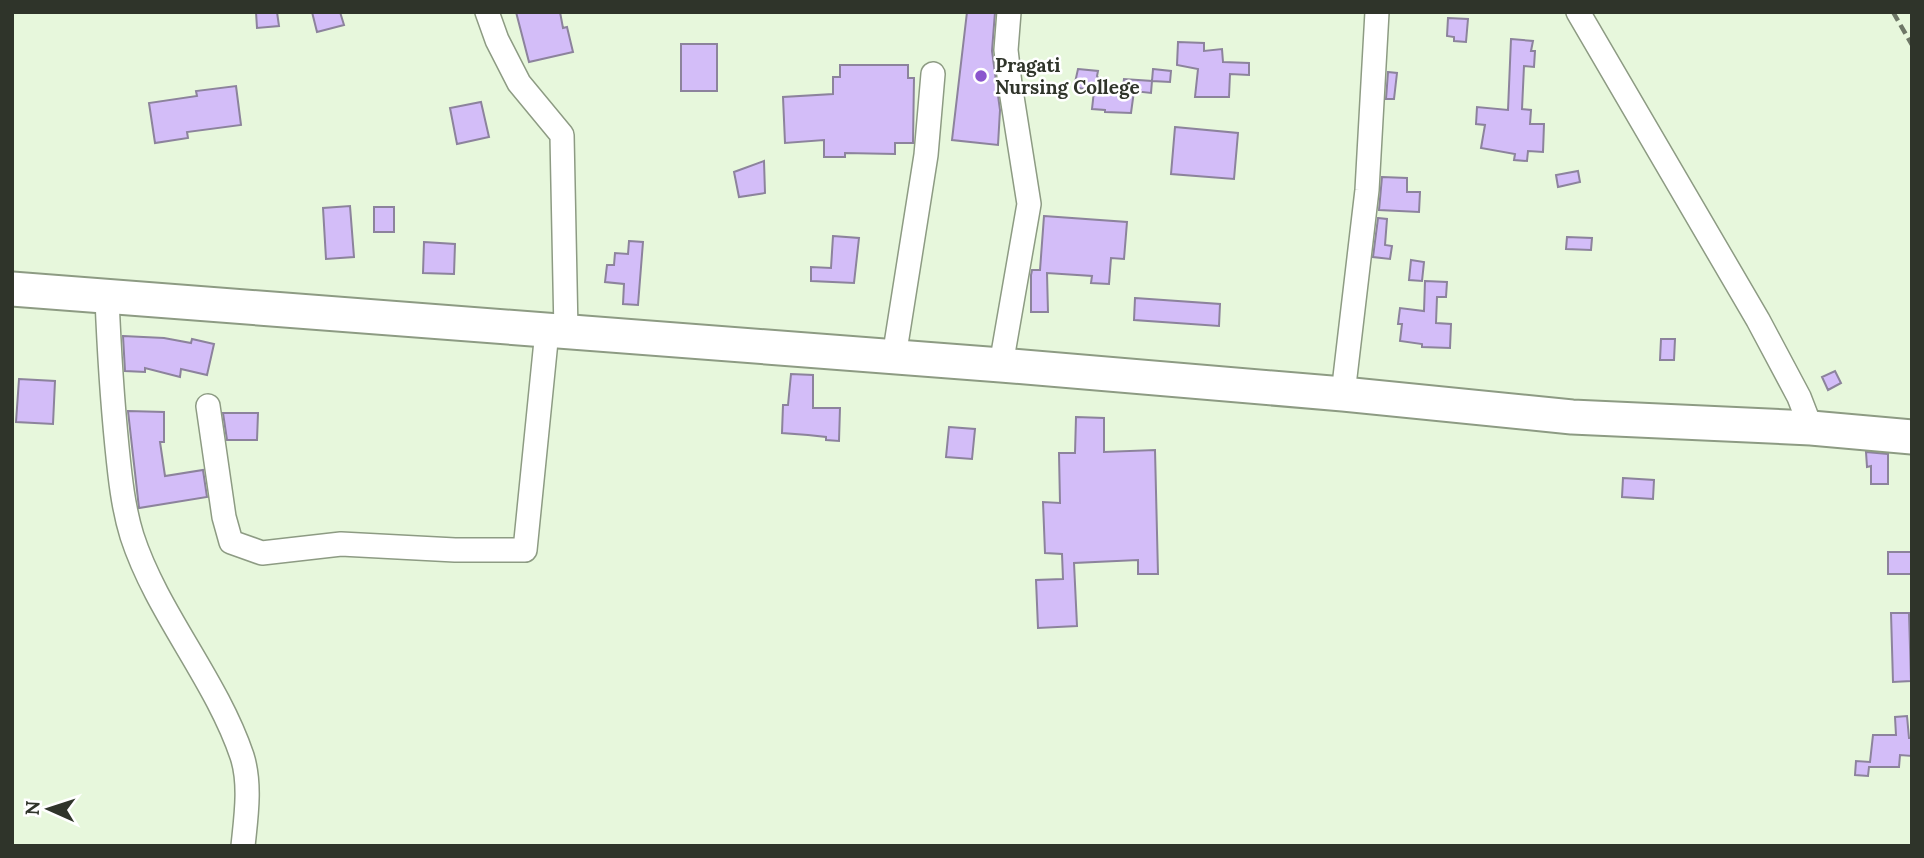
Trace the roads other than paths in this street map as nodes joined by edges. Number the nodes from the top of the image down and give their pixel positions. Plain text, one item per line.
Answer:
1 (487, 12) edge
2 (1009, 12) edge
3 (1377, 12) edge
4 (1578, 12) edge
5 (933, 74) dead end
6 (12, 289) edge
7 (107, 298) junction
8 (557, 331) junction
9 (894, 357) junction
10 (1001, 365) junction
11 (1343, 394) junction
12 (208, 406) dead end
13 (1811, 428) junction
14 (1912, 437) edge
15 (243, 846) edge

1 - 8 street
2 - 10 street
3 - 11 street
4 - 13 street
5 - 9 street
6 - 7 highway
7 - 8 highway
7 - 15 street
8 - 9 highway
8 - 12 street
9 - 10 highway
10 - 11 highway
11 - 13 highway
13 - 14 highway

